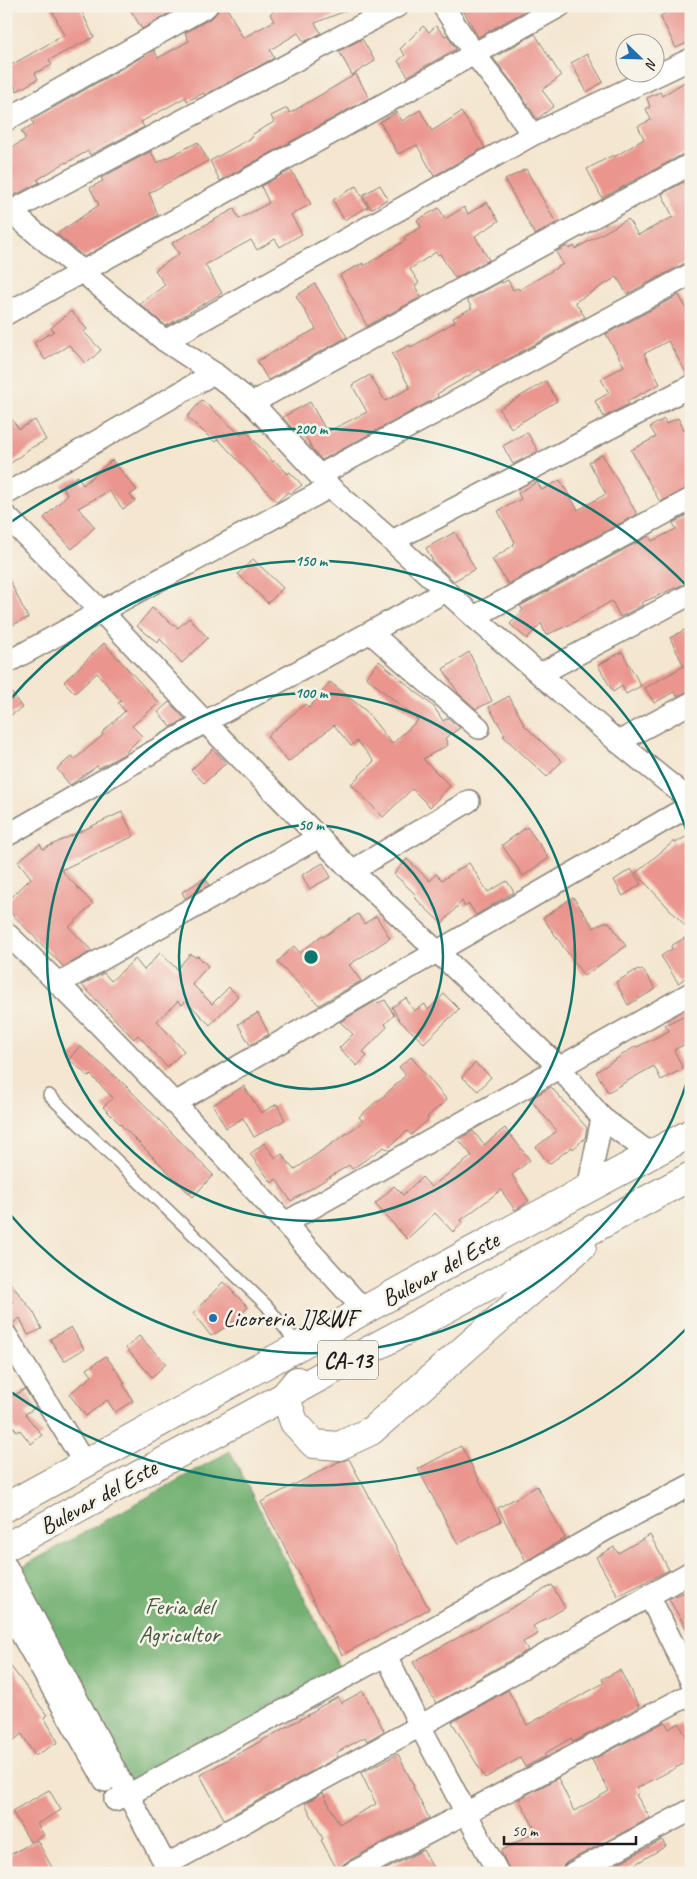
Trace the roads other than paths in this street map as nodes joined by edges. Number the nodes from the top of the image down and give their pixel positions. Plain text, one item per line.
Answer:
1 (398, 6) edge
2 (443, 6) edge
3 (560, 6) edge
4 (205, 7) edge
5 (475, 55) junction
6 (691, 59) edge
7 (6, 120) edge
8 (532, 135) junction
9 (691, 164) edge
10 (8, 210) edge
11 (82, 272) junction
12 (691, 274) edge
13 (6, 314) edge
14 (164, 341) junction
15 (214, 373) junction
16 (691, 386) edge
17 (252, 404) junction
18 (325, 481) junction
19 (6, 494) edge
20 (691, 499) edge
21 (6, 516) edge
22 (392, 541) junction
23 (446, 591) junction
24 (691, 594) edge
25 (102, 612) junction
26 (474, 617) junction
27 (371, 633) junction
28 (6, 662) edge
29 (540, 674) junction
30 (691, 703) edge
31 (205, 722) junction
32 (479, 728) dead end
33 (618, 742) junction
34 (469, 801) dead end
35 (691, 801) edge
36 (691, 805) edge
37 (6, 836) edge
38 (319, 837) junction
39 (352, 872) junction
40 (6, 933) edge
41 (437, 953) junction
42 (60, 983) junction
43 (691, 993) edge
44 (559, 1067) junction
45 (49, 1095) dead end
46 (175, 1103) junction
47 (602, 1118) junction
48 (691, 1134) edge
49 (652, 1154) junction
50 (691, 1176) edge
51 (588, 1189) junction
52 (621, 1212) junction
53 (285, 1223) junction
54 (470, 1252) junction
55 (364, 1310) junction
56 (6, 1334) edge
57 (299, 1346) junction
58 (285, 1395) junction
59 (85, 1464) junction
60 (691, 1486) edge
61 (6, 1507) edge
62 (6, 1547) edge
63 (6, 1566) edge
64 (691, 1572) edge
65 (649, 1595) junction
66 (6, 1607) edge
67 (386, 1655) junction
68 (691, 1681) edge
69 (691, 1694) edge
70 (420, 1726) junction
71 (122, 1797) junction
72 (691, 1810) edge
73 (467, 1813) junction
74 (163, 1870) edge
75 (352, 1873) edge
76 (498, 1873) edge
77 (573, 1873) edge

1 - 10 street
2 - 5 street
3 - 5 street
4 - 7 street
5 - 8 street
5 - 11 street
6 - 8 street
8 - 14 street
9 - 17 street
10 - 11 street
11 - 13 street
11 - 14 street
12 - 18 street
14 - 15 street
15 - 17 street
15 - 19 street
16 - 22 street
17 - 18 street
18 - 22 street
18 - 25 street
20 - 26 street
21 - 25 street
22 - 23 street
23 - 26 street
23 - 27 street
24 - 29 street
25 - 28 street
25 - 31 street
26 - 29 street
27 - 31 street
27 - 32 street
29 - 33 street
30 - 33 street
31 - 37 street
31 - 38 street
33 - 35 street
34 - 39 street
36 - 41 street
38 - 39 street
38 - 42 street
39 - 41 street
40 - 42 street
41 - 44 street
41 - 46 street
42 - 46 street
43 - 44 street
44 - 47 street
44 - 53 street
45 - 57 lane
46 - 53 street
47 - 49 street
47 - 51 street
48 - 49 highway, Bulevar del Este / CA-13
49 - 51 highway, Bulevar del Este / CA-13
50 - 52 highway, Bulevar del Este / CA-13
51 - 54 highway, Bulevar del Este / CA-13
52 - 58 highway, Bulevar del Este / CA-13
52 - 58 highway
53 - 55 street
54 - 55 highway, Bulevar del Este / CA-13
54 - 58 highway
55 - 57 highway, Bulevar del Este / CA-13
56 - 59 street
57 - 59 highway, Bulevar del Este / CA-13
58 - 62 highway, Bulevar del Este / CA-13
59 - 61 highway, Bulevar del Este / CA-13
60 - 67 street
63 - 71 street
64 - 65 street
65 - 68 street
65 - 70 street
66 - 71 street
67 - 70 street
67 - 71 street
69 - 73 street
70 - 73 street
70 - 74 street
71 - 74 street
72 - 77 street
73 - 75 street
73 - 76 street

